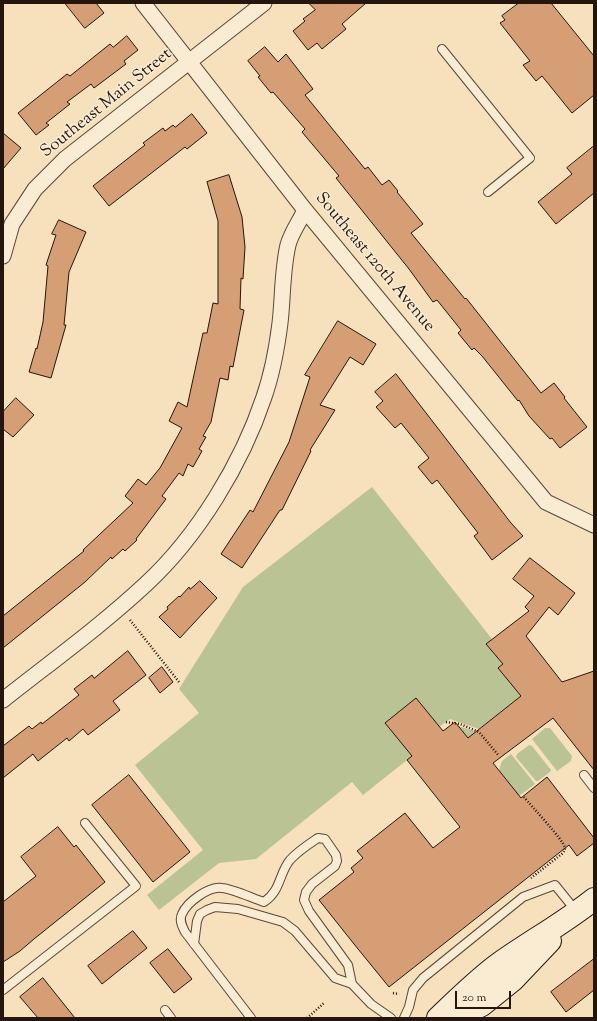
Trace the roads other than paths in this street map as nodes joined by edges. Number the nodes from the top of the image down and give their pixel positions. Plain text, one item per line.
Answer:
1 (143, 3) edge
2 (264, 3) edge
3 (442, 49) dead end
4 (189, 62) junction
5 (488, 192) dead end
6 (305, 210) junction
7 (3, 256) edge
8 (594, 525) edge
9 (3, 700) edge
10 (584, 775) dead end
11 (594, 788) edge
12 (85, 823) dead end
13 (594, 899) edge
14 (577, 913) junction
15 (194, 944) junction
16 (352, 984) junction
17 (3, 990) edge
18 (165, 1010) dead end
19 (171, 1018) edge
20 (251, 1018) edge
21 (391, 1018) edge
22 (404, 1018) edge
23 (438, 1018) edge
24 (455, 1018) edge

1 - 4 street, Southeast 120th Avenue
2 - 4 street, Southeast Main Street
3 - 5 lane
4 - 6 street, Southeast 120th Avenue
4 - 7 street, Southeast Main Street
6 - 8 street, Southeast 120th Avenue
6 - 9 street
10 - 11 lane
12 - 17 lane
13 - 14 street
14 - 22 lane
14 - 23 street
14 - 24 street
15 - 16 lane
15 - 16 lane
15 - 20 lane
16 - 21 lane
18 - 19 lane

